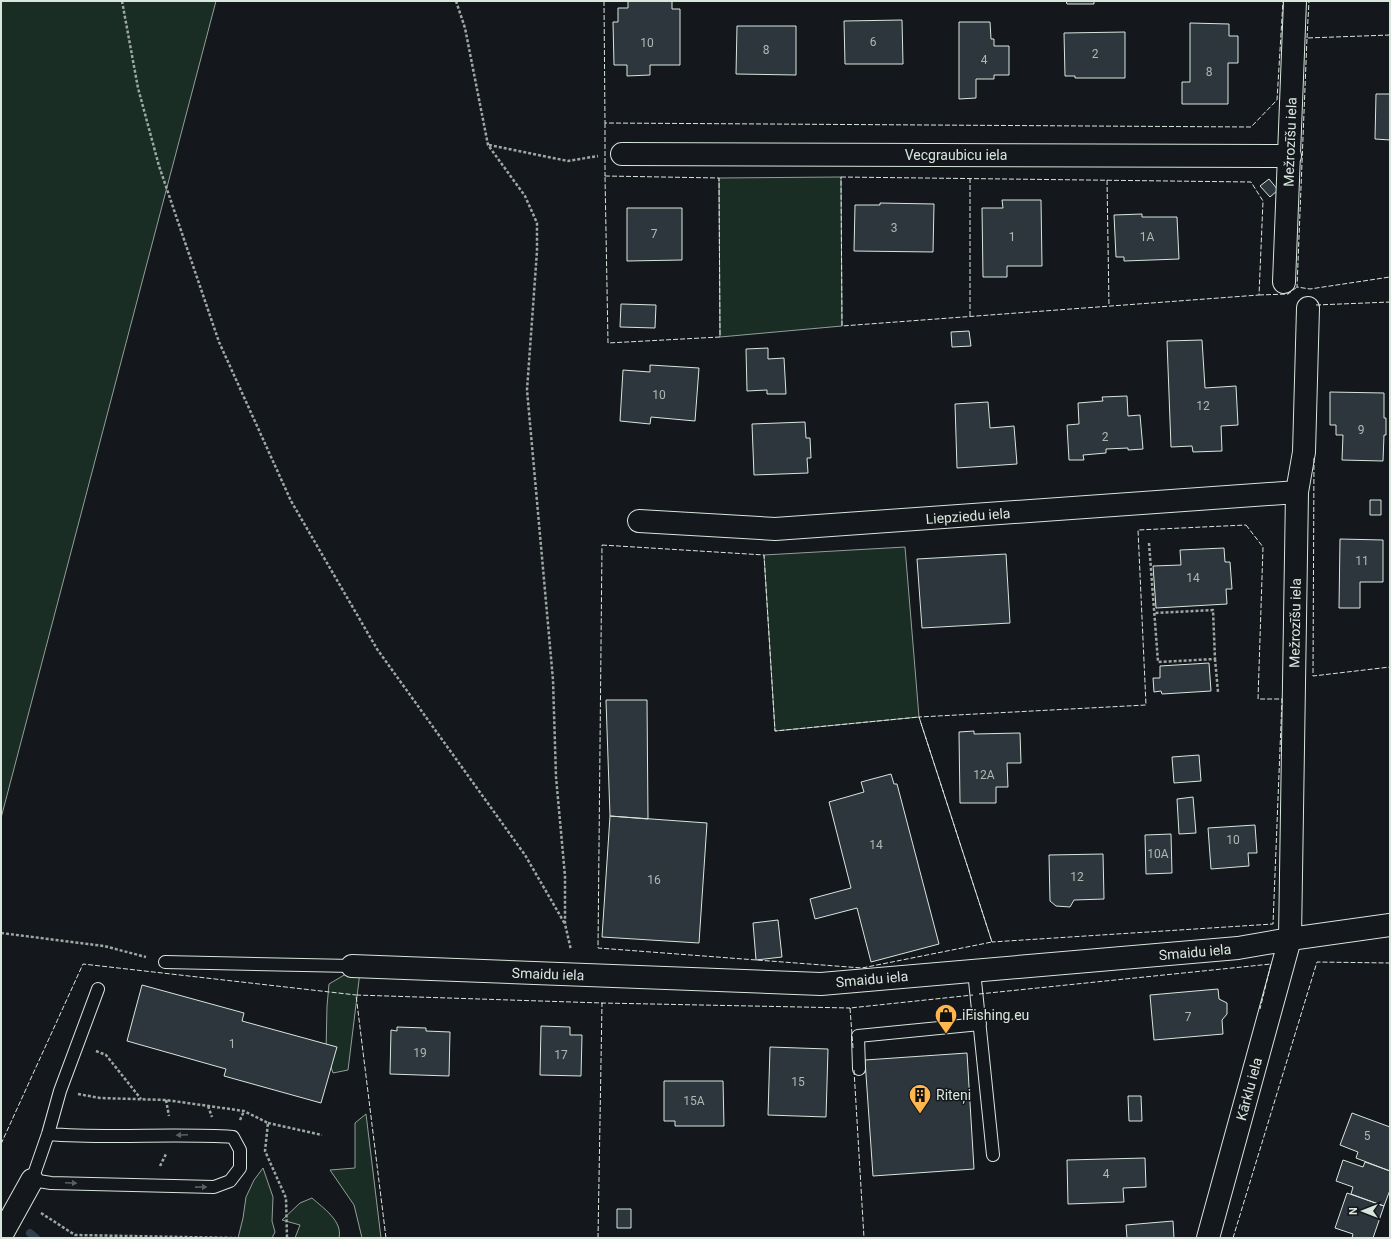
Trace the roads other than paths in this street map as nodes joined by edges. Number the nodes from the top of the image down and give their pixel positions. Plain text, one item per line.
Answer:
1 (1295, 1) edge
2 (622, 154) road end
3 (1290, 156) junction
4 (1284, 282) dead end
5 (1308, 308) dead end
6 (1297, 492) junction
7 (639, 521) dead end
8 (1390, 925) edge
9 (1290, 939) junction
10 (165, 962) road end
11 (352, 966) joint
12 (974, 971) junction
13 (98, 989) dead end
14 (980, 1024) junction
15 (859, 1069) dead end
16 (48, 1134) junction
17 (992, 1155) dead end
18 (32, 1180) junction
19 (1, 1236) edge
20 (1208, 1238) edge

1 - 3 street, Mežrozīšu iela
2 - 3 street, Vecgraubicu iela
3 - 4 street, Mežrozīšu iela
5 - 6 street, Mežrozīšu iela
6 - 7 street, Liepziedu iela
6 - 9 street, Mežrozīšu iela
8 - 9 street, Smaidu iela
9 - 12 street, Smaidu iela
9 - 20 street, Kārklu iela
10 - 11 lane
11 - 12 street, Smaidu iela
12 - 14 lane
13 - 16 lane
14 - 15 lane
14 - 17 lane
16 - 18 lane
18 -> 16 lane
18 - 19 street

